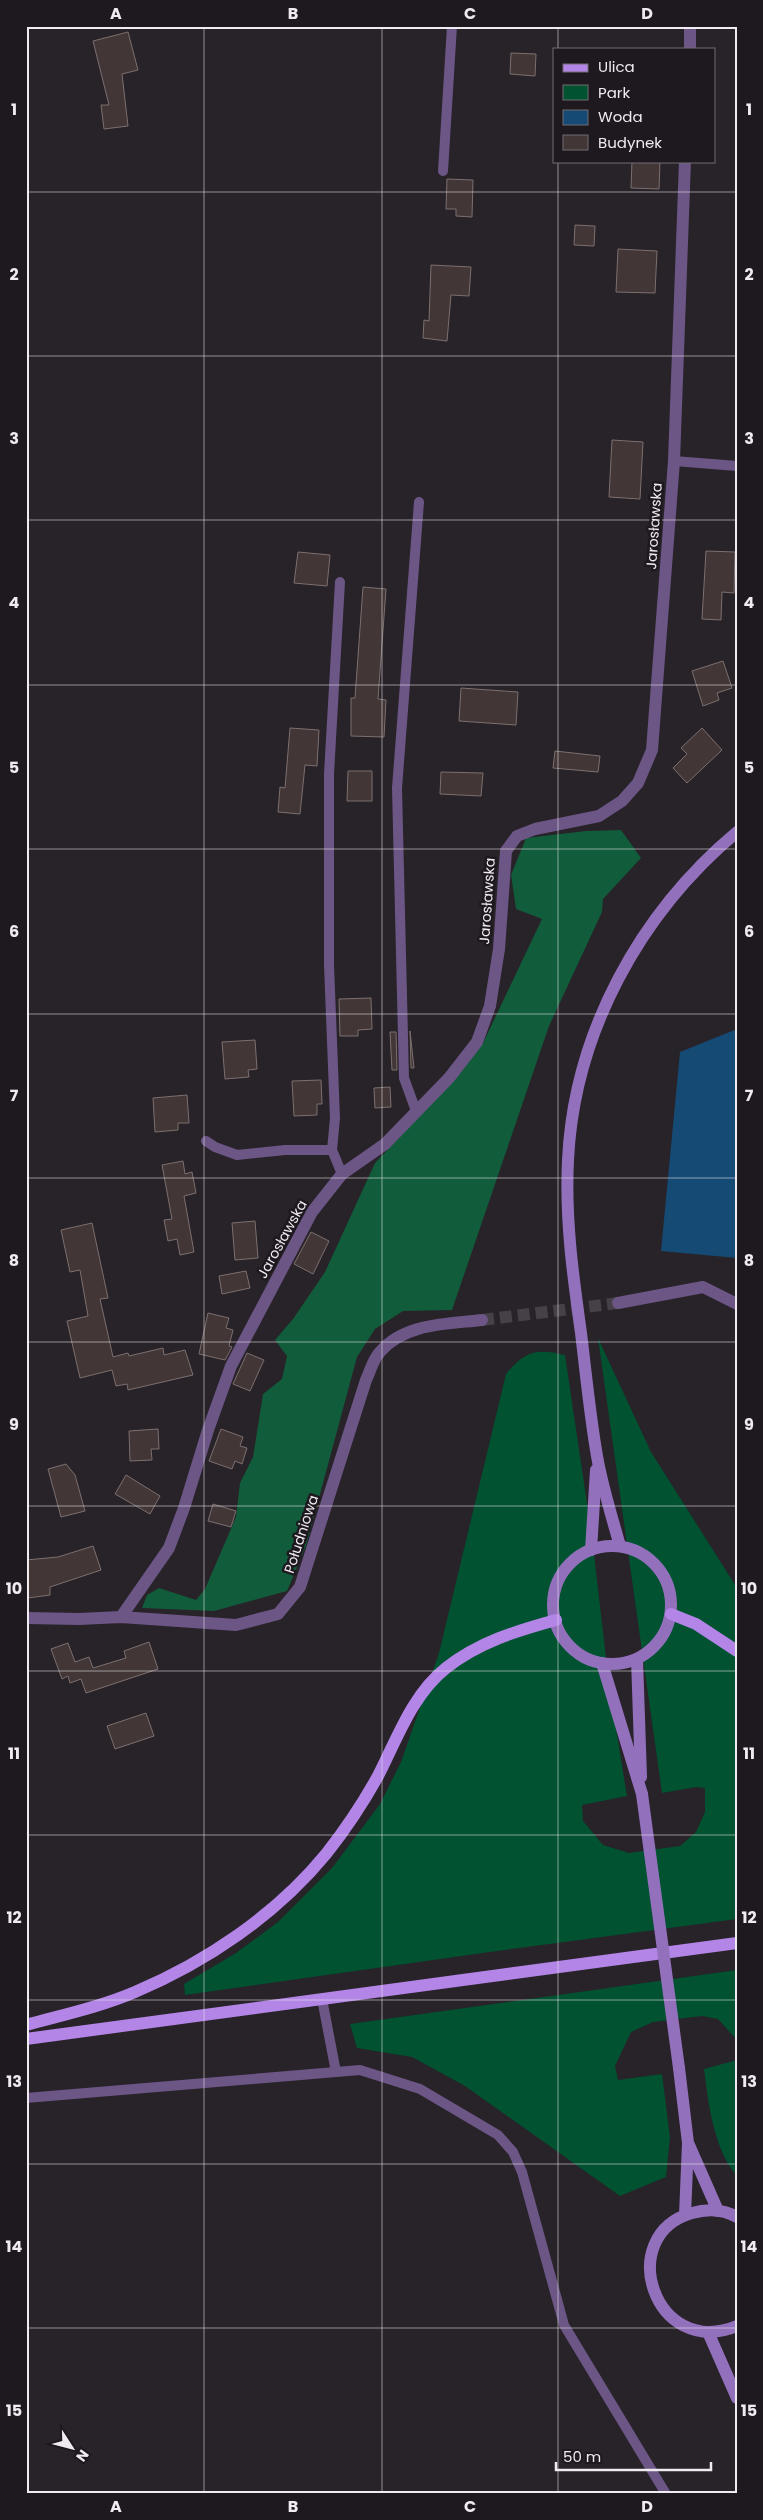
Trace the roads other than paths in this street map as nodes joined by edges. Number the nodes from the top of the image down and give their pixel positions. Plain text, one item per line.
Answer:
1 (452, 26) edge
2 (690, 26) edge
3 (690, 48) edge
4 (685, 162) edge
5 (443, 172) dead end
6 (674, 461) junction
7 (737, 466) edge
8 (419, 502) dead end
9 (340, 582) dead end
10 (737, 832) edge
11 (416, 1111) junction
12 (206, 1141) dead end
13 (332, 1150) junction
14 (342, 1174) junction
15 (618, 1304) tunnel mouth
16 (737, 1304) edge
17 (482, 1320) tunnel mouth
18 (597, 1458) junction
19 (620, 1546) junction
20 (591, 1550) junction
21 (671, 1614) junction
22 (121, 1617) junction
23 (26, 1618) edge
24 (556, 1620) junction
25 (737, 1651) edge
26 (637, 1659) junction
27 (602, 1663) junction
28 (642, 1794) junction
29 (737, 1943) edge
30 (322, 2000) junction
31 (26, 2025) edge
32 (26, 2039) edge
33 (336, 2072) junction
34 (26, 2098) edge
35 (688, 2143) junction
36 (718, 2210) junction
37 (685, 2216) junction
38 (737, 2217) edge
39 (737, 2326) edge
40 (708, 2332) junction
41 (737, 2398) edge
42 (666, 2494) edge

1 - 5 lane
2 - 3 street
4 - 6 street, Jarosławska
6 - 7 lane
6 - 11 street, Jarosławska
8 - 11 lane
9 - 13 lane
10 - 18 main road
11 - 14 street, Jarosławska
12 - 13 lane
13 - 14 lane
14 - 22 street, Jarosławska
15 - 16 street
17 - 22 street, Południowa
18 - 19 main road
18 - 20 main road
19 - 20 main road
19 - 21 main road
20 - 24 main road
21 - 25 main road
21 - 26 main road
22 - 23 street, Południowa
24 - 27 main road
24 - 31 main road
26 - 27 main road
26 - 28 main road
27 - 28 main road
28 - 35 main road, bridge
29 - 30 main road
30 - 32 main road
30 - 33 lane
33 - 34 lane
33 - 42 lane
35 - 36 main road
35 - 37 main road
36 - 37 main road
36 - 38 main road
37 - 40 main road
39 - 40 main road
40 - 41 main road

